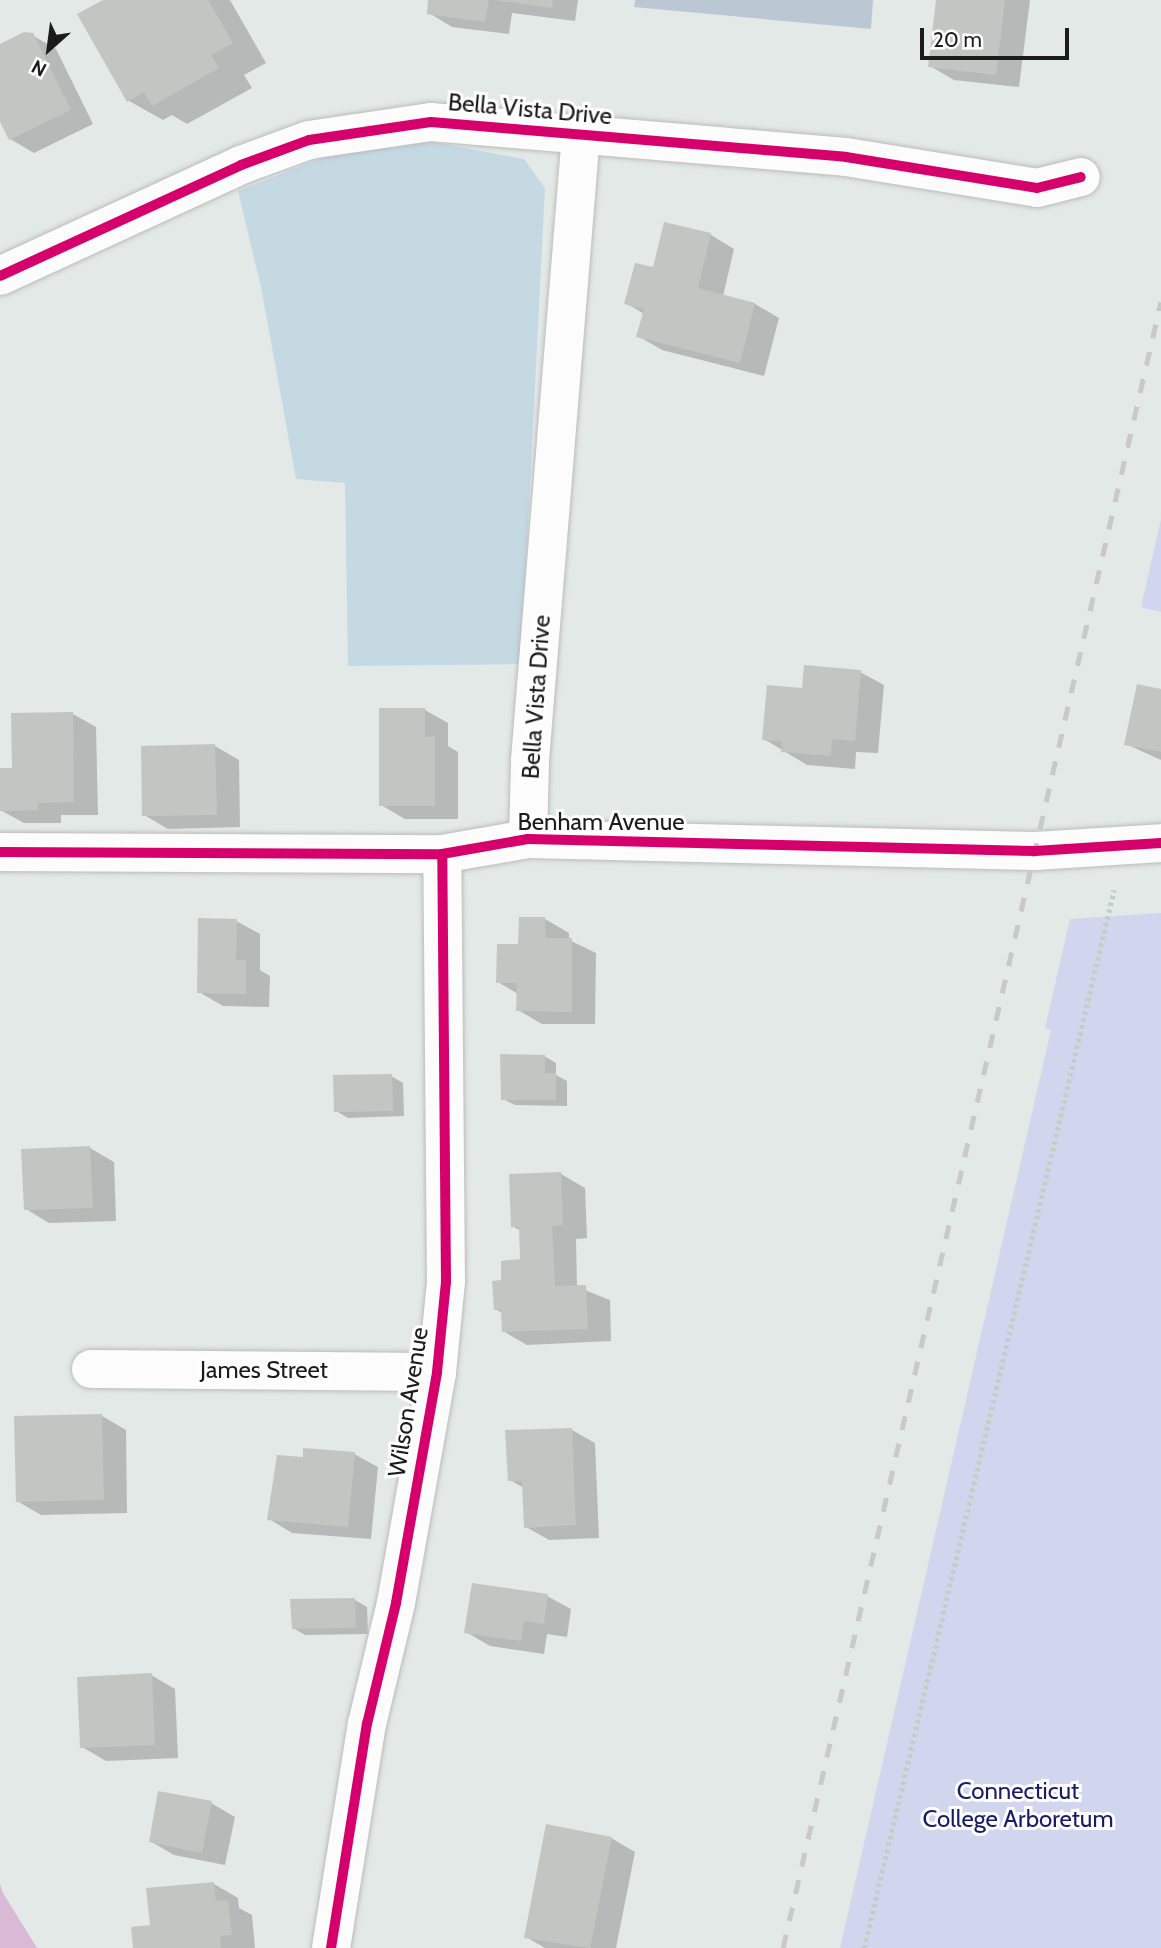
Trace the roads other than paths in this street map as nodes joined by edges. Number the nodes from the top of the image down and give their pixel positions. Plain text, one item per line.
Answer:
1 (581, 135) junction
2 (1081, 177) dead end
3 (0, 276) edge
4 (528, 839) junction
5 (1143, 845) edge
6 (0, 852) edge
7 (442, 854) junction
8 (91, 1369) dead end
9 (437, 1372) junction
10 (331, 1948) edge

1 - 2 street, Bella Vista Drive
1 - 3 street, Bella Vista Drive
1 - 4 street, Bella Vista Drive
4 - 5 street, Benham Avenue
4 - 7 street, Benham Avenue
6 - 7 street, Benham Avenue
7 - 9 street, Wilson Avenue
8 - 9 street, James Street
9 - 10 street, Wilson Avenue

